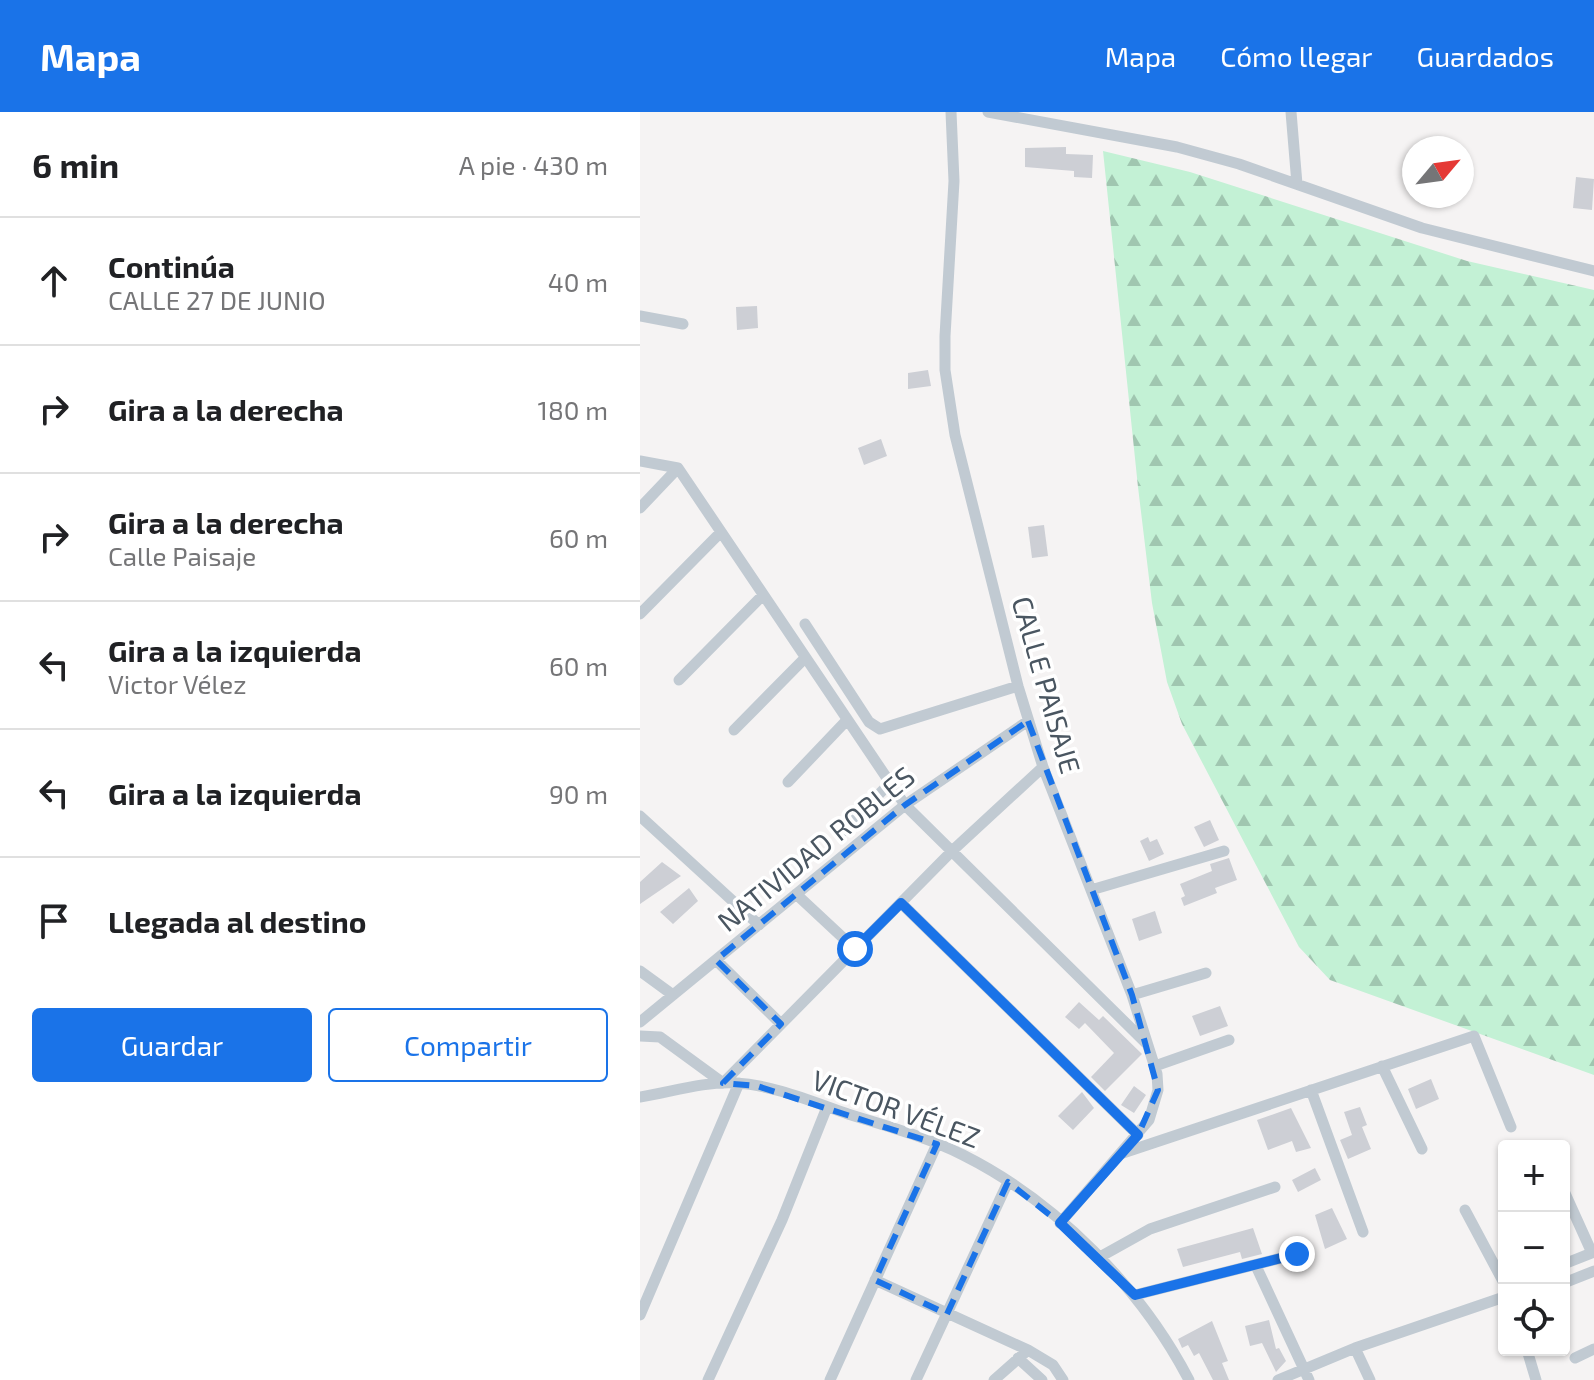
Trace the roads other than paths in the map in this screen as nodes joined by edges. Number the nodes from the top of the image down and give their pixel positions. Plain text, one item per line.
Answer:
1 (951, 112) edge
2 (988, 112) edge
3 (1291, 112) edge
4 (1297, 184) junction
5 (1594, 271) edge
6 (640, 316) edge
7 (683, 324) dead end
8 (640, 461) edge
9 (678, 468) junction
10 (640, 508) edge
11 (721, 532) junction
12 (763, 595) junction
13 (640, 614) edge
14 (805, 624) dead end
15 (805, 658) junction
16 (679, 680) dead end
17 (1018, 686) junction
18 (847, 720) junction
19 (1028, 721) junction
20 (734, 730) dead end
21 (1043, 767) junction
22 (788, 782) dead end
23 (889, 784) junction
24 (905, 805) junction
25 (640, 816) edge
26 (842, 832) dead end
27 (952, 851) junction
28 (1224, 851) dead end
29 (1091, 890) junction
30 (796, 894) junction
31 (901, 903) junction
32 (759, 925) junction
33 (855, 949) junction
34 (716, 960) junction
35 (640, 971) edge
36 (1206, 973) dead end
37 (673, 995) junction
38 (1132, 995) junction
39 (640, 1022) edge
40 (781, 1024) junction
41 (640, 1036) edge
42 (1229, 1040) dead end
43 (1149, 1046) junction
44 (1155, 1066) junction
45 (1382, 1066) junction
46 (723, 1083) junction
47 (739, 1083) junction
48 (1311, 1090) junction
49 (640, 1097) edge
50 (827, 1107) junction
51 (1511, 1127) dead end
52 (1138, 1135) junction
53 (937, 1144) junction
54 (1422, 1149) dead end
55 (1123, 1153) junction
56 (1008, 1182) junction
57 (1275, 1187) dead end
58 (1465, 1210) dead end
59 (1570, 1216) edge
60 (1060, 1223) junction
61 (1363, 1232) dead end
62 (1593, 1253) edge
63 (1297, 1254) dead end
64 (1098, 1258) junction
65 (1570, 1262) edge
66 (1256, 1266) junction
67 (1594, 1271) edge
68 (1498, 1272) edge
69 (875, 1280) junction
70 (1570, 1281) edge
71 (1135, 1295) junction
72 (1498, 1299) edge
73 (947, 1314) junction
74 (640, 1315) edge
75 (1355, 1348) junction
76 (1594, 1349) edge
77 (1023, 1354) junction
78 (1529, 1356) edge
79 (1575, 1358) dead end
80 (1303, 1368) junction
81 (708, 1380) edge
82 (830, 1380) edge
83 (916, 1380) edge
84 (994, 1380) edge
85 (1042, 1380) edge
86 (1063, 1380) edge
87 (1189, 1380) edge
88 (1278, 1380) edge
89 (1309, 1380) edge
90 (1370, 1380) edge
91 (1536, 1380) edge

1 - 17 street, CALLE PAISAJE
2 - 4 street
3 - 4 street
4 - 5 street
6 - 7 street
8 - 9 street
9 - 10 street
9 - 11 street
11 - 12 street
11 - 13 street
12 - 15 street
12 - 16 street
14 - 17 street
15 - 18 street
15 - 20 street
17 - 19 street, CALLE PAISAJE
18 - 22 street
18 - 23 street
19 - 21 street, CALLE PAISAJE
19 - 24 street, NATIVIDAD ROBLES
21 - 27 street
21 - 29 street, CALLE PAISAJE
23 - 24 street
23 - 26 street
24 - 27 street
24 - 30 street, NATIVIDAD ROBLES
25 - 32 street
27 - 31 street
27 - 43 street
28 - 29 street
29 - 38 street, CALLE PAISAJE
30 - 32 street, NATIVIDAD ROBLES
30 - 33 street
31 - 33 street
31 - 52 street
32 - 34 street, NATIVIDAD ROBLES
33 - 40 street
34 - 37 street, NATIVIDAD ROBLES
34 - 40 street
35 - 37 street
36 - 38 street
37 - 39 street, NATIVIDAD ROBLES
38 - 43 street, CALLE PAISAJE
40 - 46 street
41 - 46 street
42 - 44 street
43 - 44 street, CALLE PAISAJE
44 - 52 street, CALLE PAISAJE
45 - 48 street
45 - 51 street
45 - 54 street
46 - 47 street, VICTOR VÉLEZ
46 - 49 street, VICTOR VÉLEZ
47 - 50 street, VICTOR VÉLEZ
47 - 74 street
48 - 55 street
48 - 61 street
50 - 53 street, VICTOR VÉLEZ
50 - 81 street
52 - 55 street, CALLE PAISAJE
53 - 56 street, VICTOR VÉLEZ
53 - 69 street
55 - 60 street, CALLE PAISAJE
56 - 60 street, VICTOR VÉLEZ
56 - 73 street
57 - 64 street
58 - 68 street
59 - 62 street
60 - 64 street, VICTOR VÉLEZ
62 - 65 street
63 - 66 street
64 - 71 street, VICTOR VÉLEZ
66 - 71 street
66 - 80 street
67 - 70 street
69 - 73 street
69 - 82 street
71 - 87 street, VICTOR VÉLEZ
72 - 75 street
73 - 77 street
73 - 83 street
75 - 80 street
75 - 90 street
76 - 79 street
77 - 84 street
77 - 85 street
77 - 86 street
78 - 91 street
80 - 88 street
80 - 89 street

